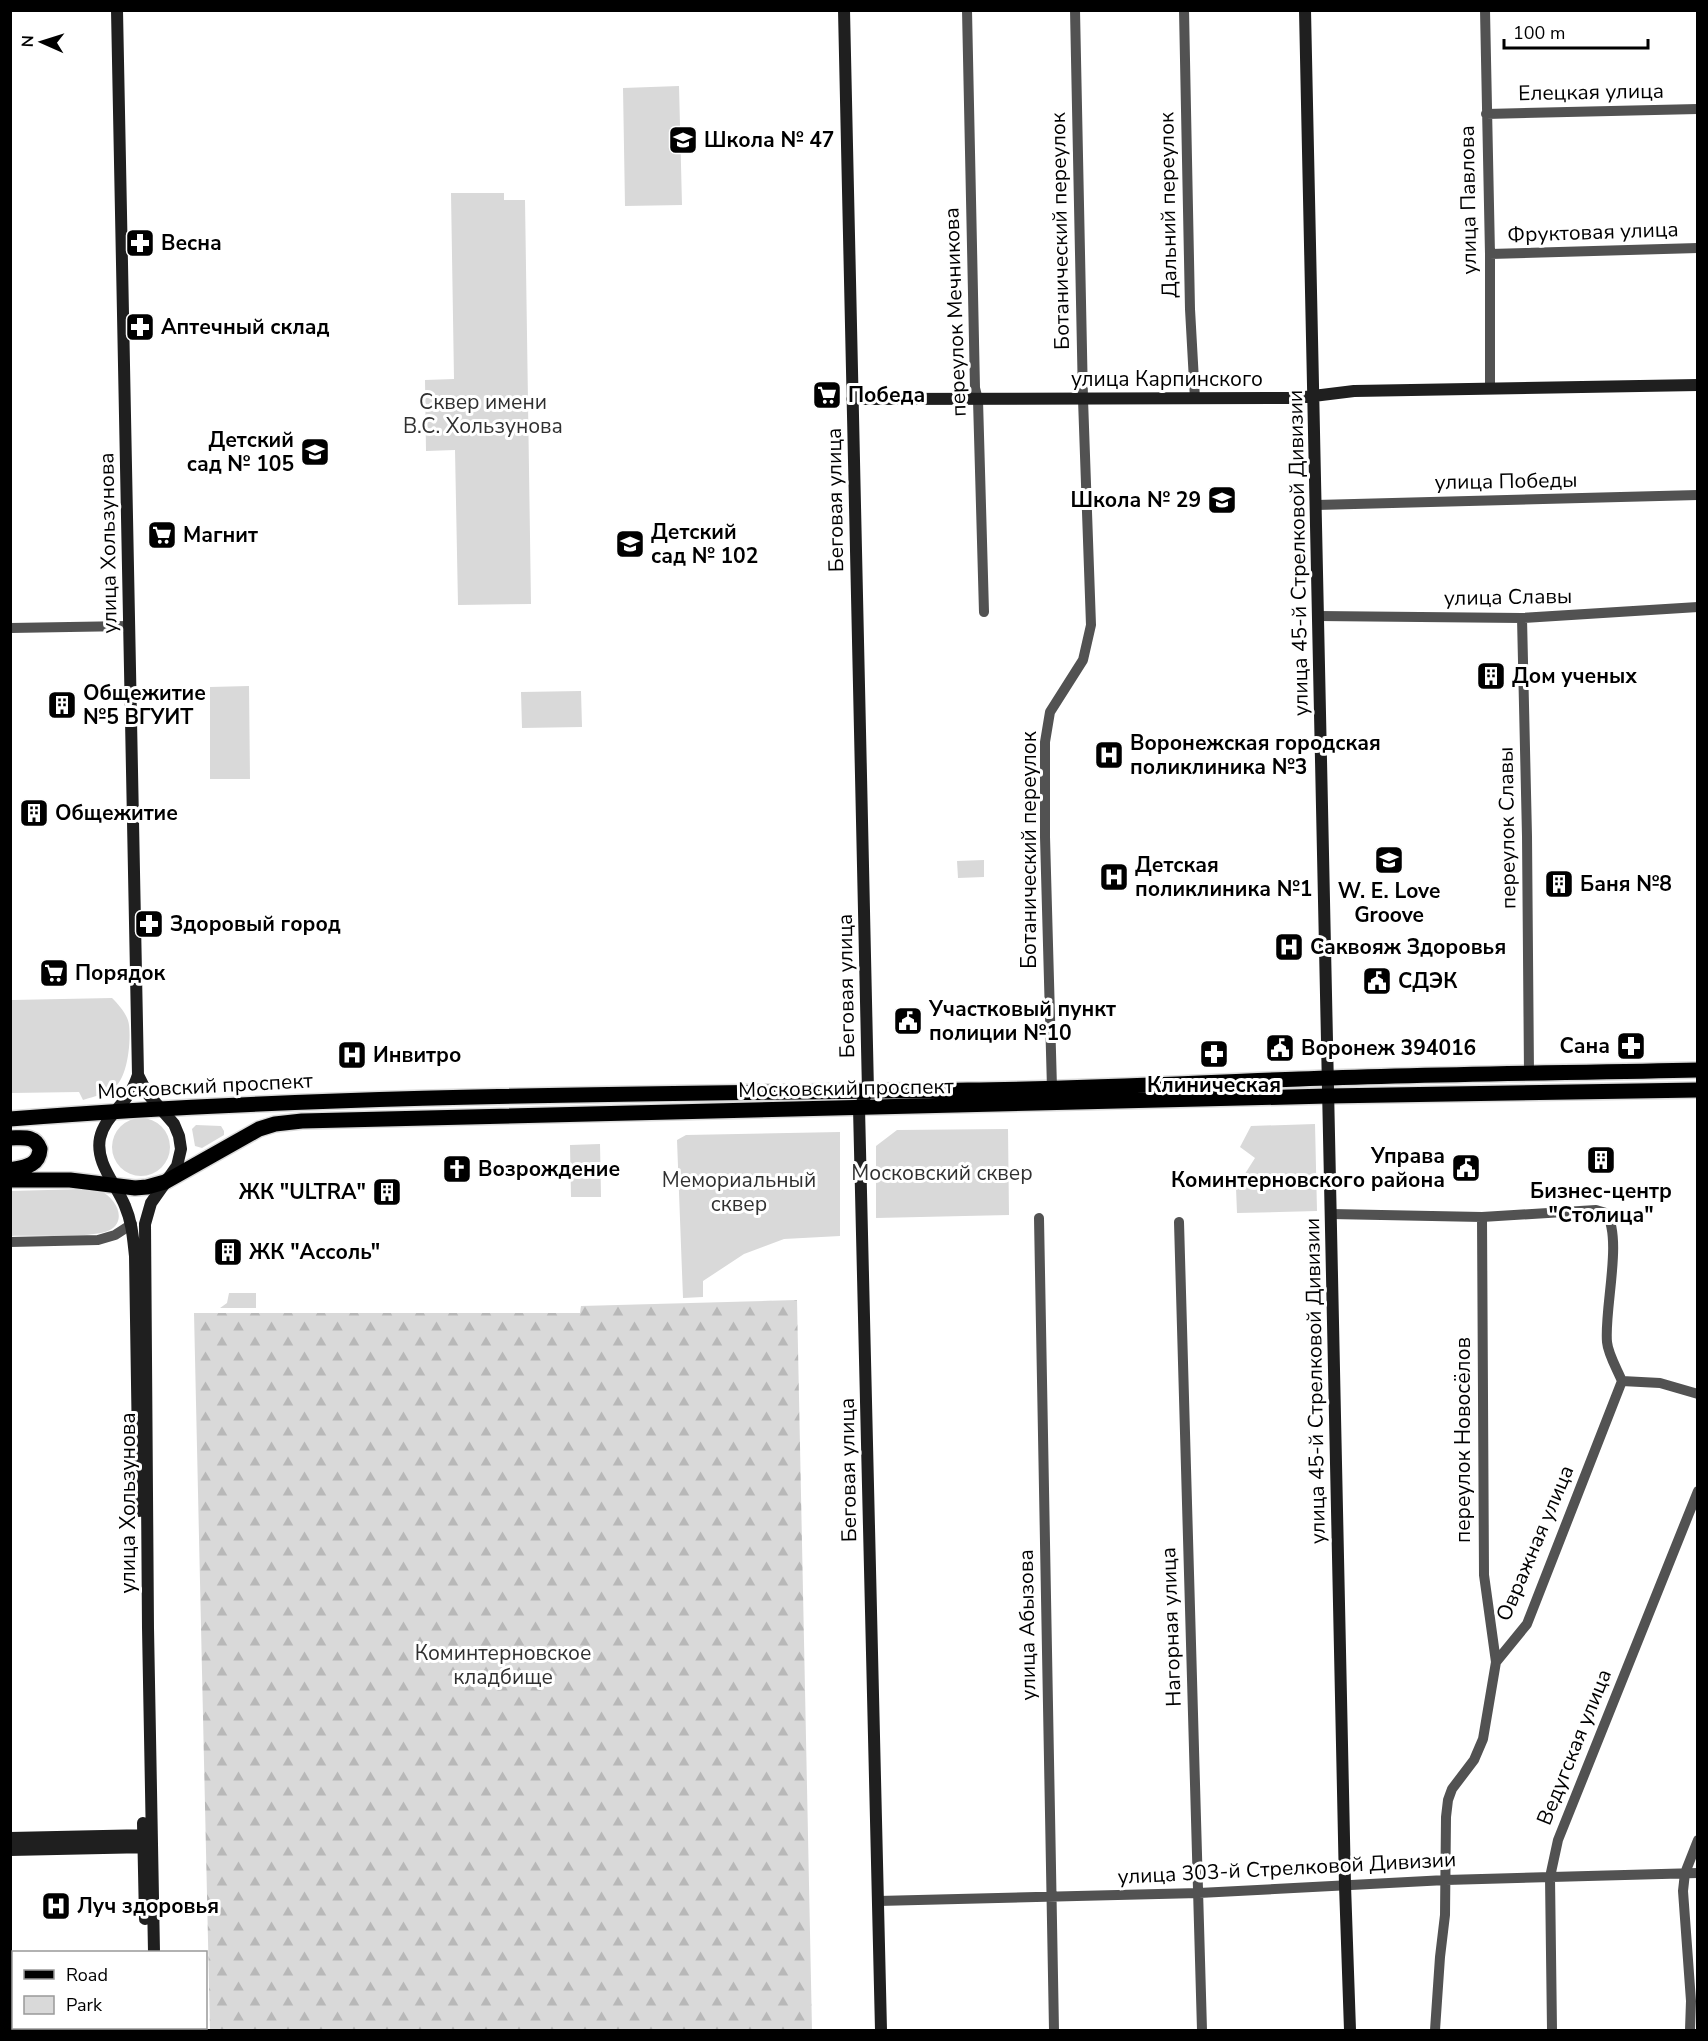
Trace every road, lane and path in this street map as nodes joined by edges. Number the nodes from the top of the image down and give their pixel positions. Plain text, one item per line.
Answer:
1 (117, 10) edge
2 (844, 10) edge
3 (968, 10) edge
4 (1075, 10) edge
5 (1184, 10) edge
6 (1305, 10) edge
7 (1485, 10) edge
8 (1698, 109) edge
9 (1486, 114) junction
10 (1698, 248) edge
11 (1490, 254) junction
12 (1698, 385) edge
13 (1490, 389) junction
14 (1315, 395) junction
15 (852, 399) junction
16 (1083, 399) junction
17 (1195, 399) junction
18 (978, 400) junction
19 (1698, 495) edge
20 (1316, 505) junction
21 (1698, 607) edge
22 (984, 612) dead end
23 (1318, 616) junction
24 (1522, 618) junction
25 (129, 626) junction
26 (10, 628) edge
27 (1698, 1070) edge
28 (1529, 1074) junction
29 (138, 1075) junction
30 (1327, 1078) junction
31 (1052, 1088) junction
32 (1698, 1090) edge
33 (868, 1091) junction
34 (1328, 1096) junction
35 (160, 1108) junction
36 (859, 1108) junction
37 (115, 1110) junction
38 (10, 1119) edge
39 (10, 1138) edge
40 (10, 1170) edge
41 (10, 1180) edge
42 (165, 1182) junction
43 (113, 1184) junction
44 (1331, 1214) junction
45 (1482, 1217) junction
46 (1039, 1218) dead end
47 (1179, 1222) dead end
48 (132, 1224) junction
49 (10, 1242) edge
50 (1622, 1381) junction
51 (1698, 1394) edge
52 (1698, 1491) edge
53 (1496, 1662) junction
54 (10, 1838) edge
55 (1698, 1840) edge
56 (148, 1841) junction
57 (10, 1850) edge
58 (1685, 1873) junction
59 (1698, 1873) edge
60 (1550, 1877) junction
61 (1446, 1880) junction
62 (1345, 1885) junction
63 (1199, 1893) junction
64 (1051, 1896) junction
65 (878, 1901) junction
66 (146, 1951) edge
67 (154, 1951) edge
68 (881, 2031) edge
69 (1054, 2031) edge
70 (1202, 2031) edge
71 (1350, 2031) edge
72 (1435, 2031) edge
73 (1552, 2031) edge
74 (1690, 2031) edge

1 - 25 street, улица Хользунова
2 - 15 street, Беговая улица
3 - 18 street, переулок Мечникова
4 - 16 street, Ботанический переулок
5 - 17 street, Дальний переулок
6 - 14 street, улица 45-й Стрелковой Дивизии
7 - 9 street, улица Павлова
8 - 9 street, Елецкая улица
9 - 11 street, улица Павлова
10 - 11 street, Фруктовая улица
11 - 13 street, улица Павлова
12 - 13 street, улица Карпинского
13 - 14 street, улица Карпинского
14 - 17 street, улица Карпинского
14 - 20 street, улица 45-й Стрелковой Дивизии
15 - 18 street, улица Карпинского
15 - 33 street, Беговая улица
16 - 17 street, улица Карпинского
16 - 18 street, улица Карпинского
16 - 31 street, Ботанический переулок
18 - 22 street, переулок Мечникова
19 - 20 street, улица Победы
20 - 23 street, улица 45-й Стрелковой Дивизии
21 - 24 street, улица Славы
23 - 24 street, улица Славы
23 - 30 street, улица 45-й Стрелковой Дивизии
24 - 28 street, переулок Славы
25 - 26 street
25 - 29 street, улица Хользунова
27 - 28 main road, Московский проспект
28 - 30 main road, Московский проспект
29 - 35 street, улица Хользунова
29 - 37 street, улица Хользунова
30 - 31 main road, Московский проспект
30 - 34 street, улица 45-й Стрелковой Дивизии
31 - 33 main road, Московский проспект
32 - 34 main road, Московский проспект
33 - 35 main road, Московский проспект
33 - 36 street, Беговая улица
34 - 36 main road, Московский проспект
34 - 44 street, улица 45-й Стрелковой Дивизии
35 - 37 main road, Московский проспект
35 - 42 street, улица Хользунова
36 - 42 main road, Московский проспект
36 - 65 street, Беговая улица
37 - 38 main road, Московский проспект
37 - 43 street, улица Хользунова
39 - 40 main road
41 - 43 main road, Московский проспект
42 - 43 main road, Московский проспект
42 - 56 street, улица Хользунова
43 - 48 street, улица Хользунова
44 - 45 street
44 - 62 street, улица 45-й Стрелковой Дивизии
45 - 50 street
45 - 53 street, переулок Новосёлов
46 - 64 street, улица Абызова
47 - 63 street, Нагорная улица
48 - 49 street
48 - 56 street, улица Хользунова
50 - 51 street
50 - 53 street, Овражная улица
52 - 60 street, Ведугская улица
53 - 61 street, Овражная улица
54 - 56 street
55 - 58 street
56 - 57 street
56 - 66 street, улица Хользунова
56 - 67 street, улица Хользунова
58 - 59 street, улица 303-й Стрелковой Дивизии
58 - 60 street, улица 303-й Стрелковой Дивизии
58 - 74 street
60 - 61 street, улица 303-й Стрелковой Дивизии
60 - 73 street, Ведугская улица
61 - 62 street, улица 303-й Стрелковой Дивизии
61 - 72 street, Овражная улица
62 - 63 street, улица 303-й Стрелковой Дивизии
62 - 71 street, улица 45-й Стрелковой Дивизии
63 - 64 street, улица 303-й Стрелковой Дивизии
63 - 70 street, Нагорная улица
64 - 65 street, улица 303-й Стрелковой Дивизии
64 - 69 street, улица Абызова
65 - 68 street, Беговая улица

